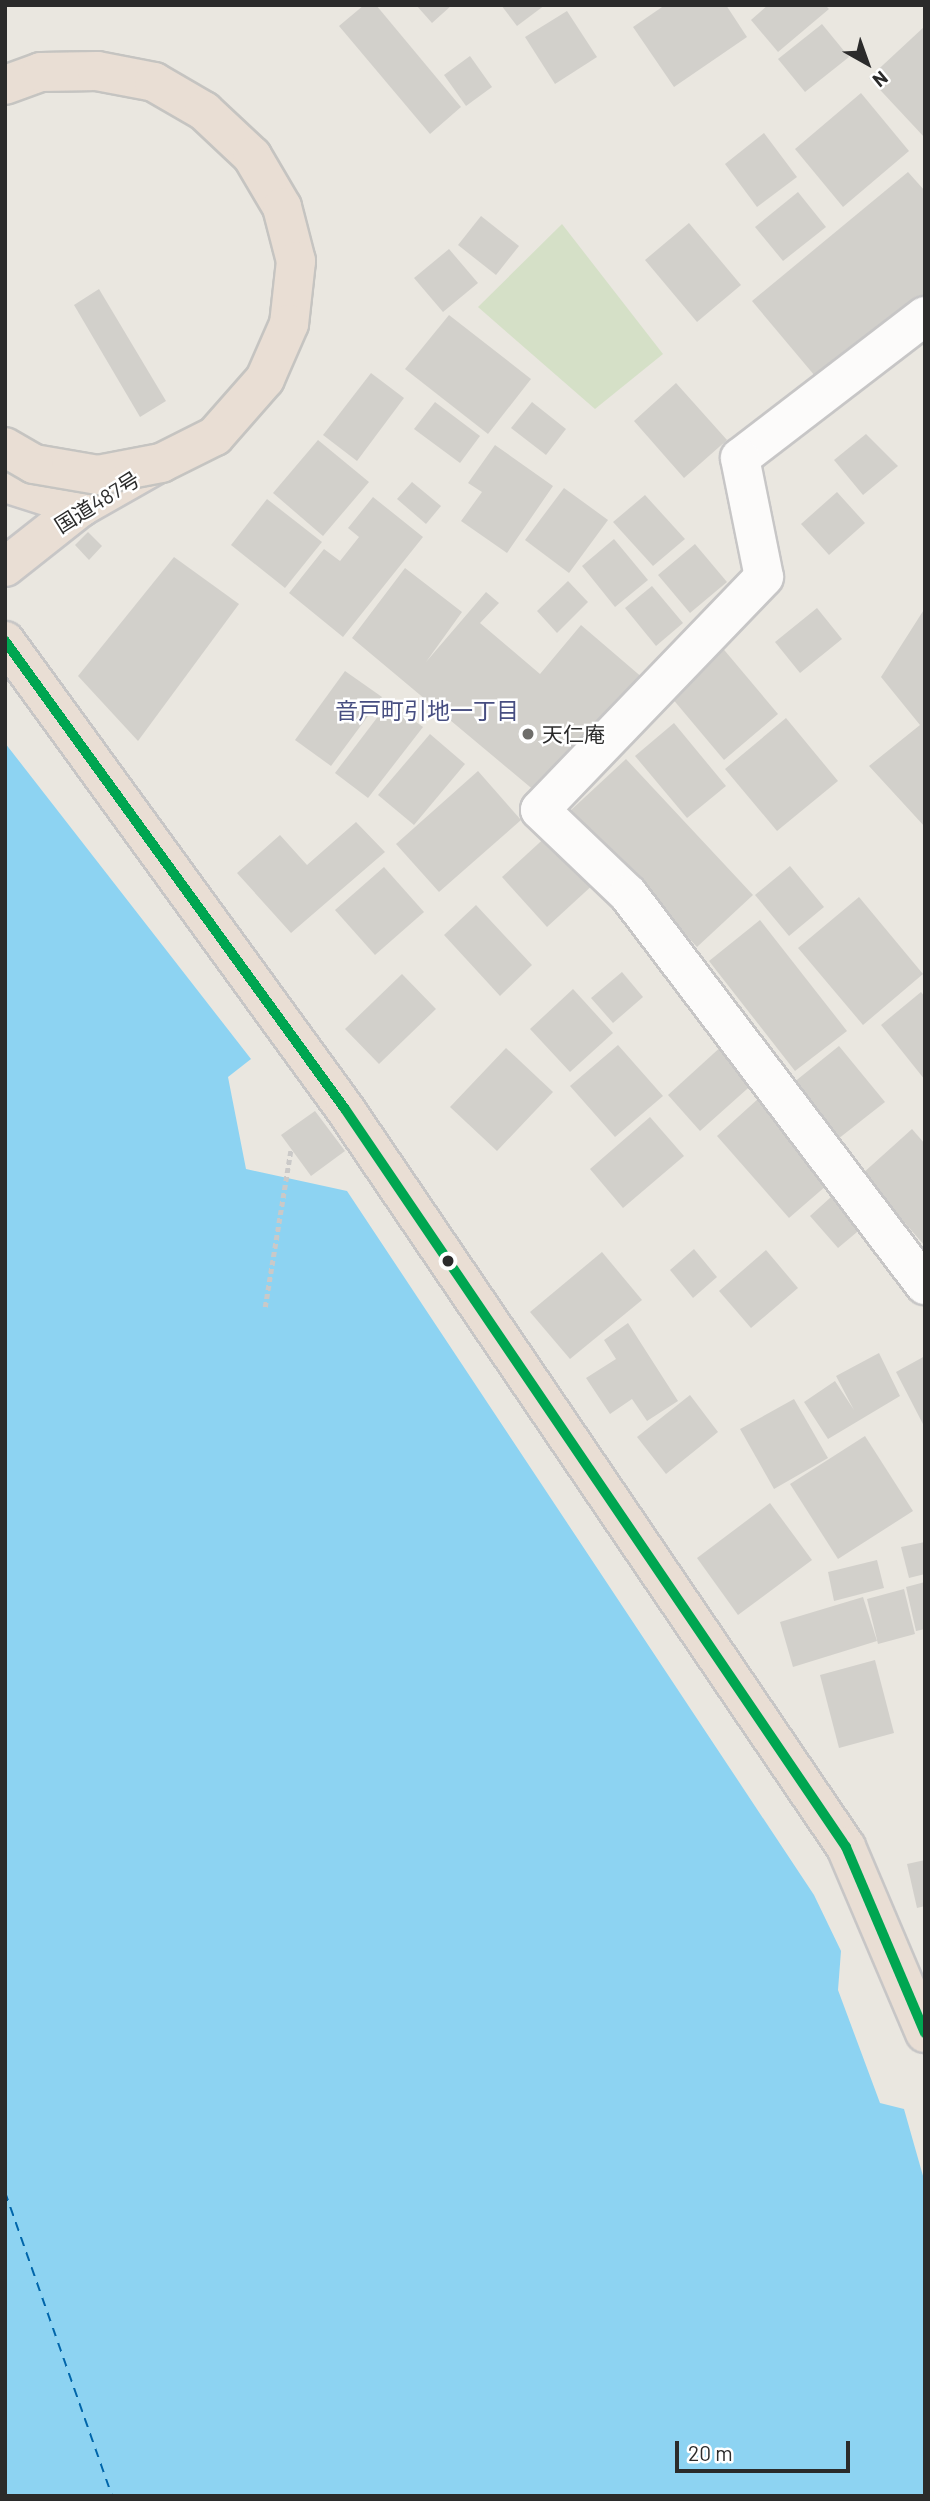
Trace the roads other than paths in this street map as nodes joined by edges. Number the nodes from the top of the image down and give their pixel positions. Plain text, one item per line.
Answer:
1 (5, 85) edge
2 (5, 100) edge
3 (925, 316) edge
4 (5, 447) edge
5 (5, 483) edge
6 (81, 507) junction
7 (5, 567) edge
8 (5, 642) edge
9 (925, 1285) edge
10 (925, 2033) edge

1 - 4 highway, 国道487号, bridge
2 - 6 highway, 国道487号
3 - 9 street
5 - 6 highway
6 - 7 highway, 国道487号
8 - 10 highway

